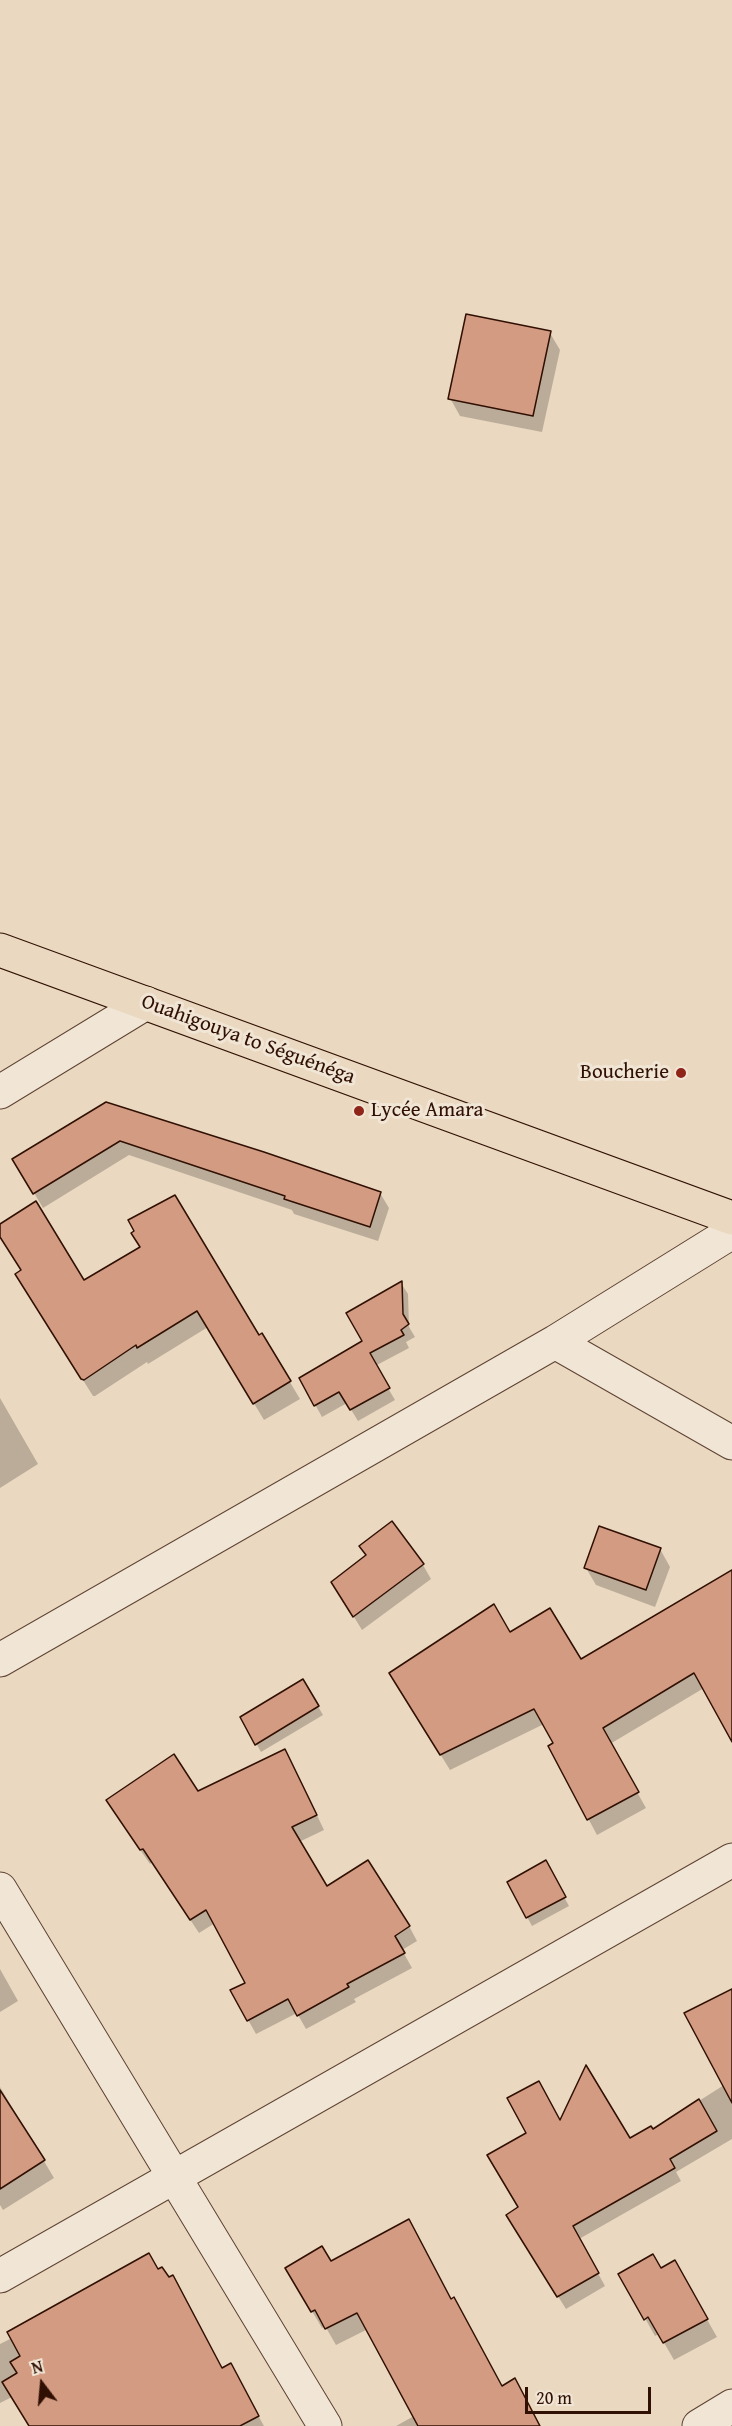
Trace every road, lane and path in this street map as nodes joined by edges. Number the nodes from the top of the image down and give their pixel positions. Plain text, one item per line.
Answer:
1 (0, 950) edge
2 (146, 1003) junction
3 (0, 1092) edge
4 (732, 1218) edge
5 (732, 1232) edge
6 (555, 1342) junction
7 (732, 1443) edge
8 (0, 1660) edge
9 (732, 1860) edge
10 (0, 1889) edge
11 (174, 2177) junction
12 (0, 2276) edge
13 (732, 2406) edge
14 (325, 2426) edge
15 (699, 2426) edge

1 - 2 main road, Ouahigouya to Séguénéga
2 - 3 street
2 - 4 main road, Ouahigouya to Séguénéga
5 - 6 street
6 - 7 street
6 - 8 street
9 - 11 street
10 - 11 street
11 - 12 street
11 - 14 street
13 - 15 street

